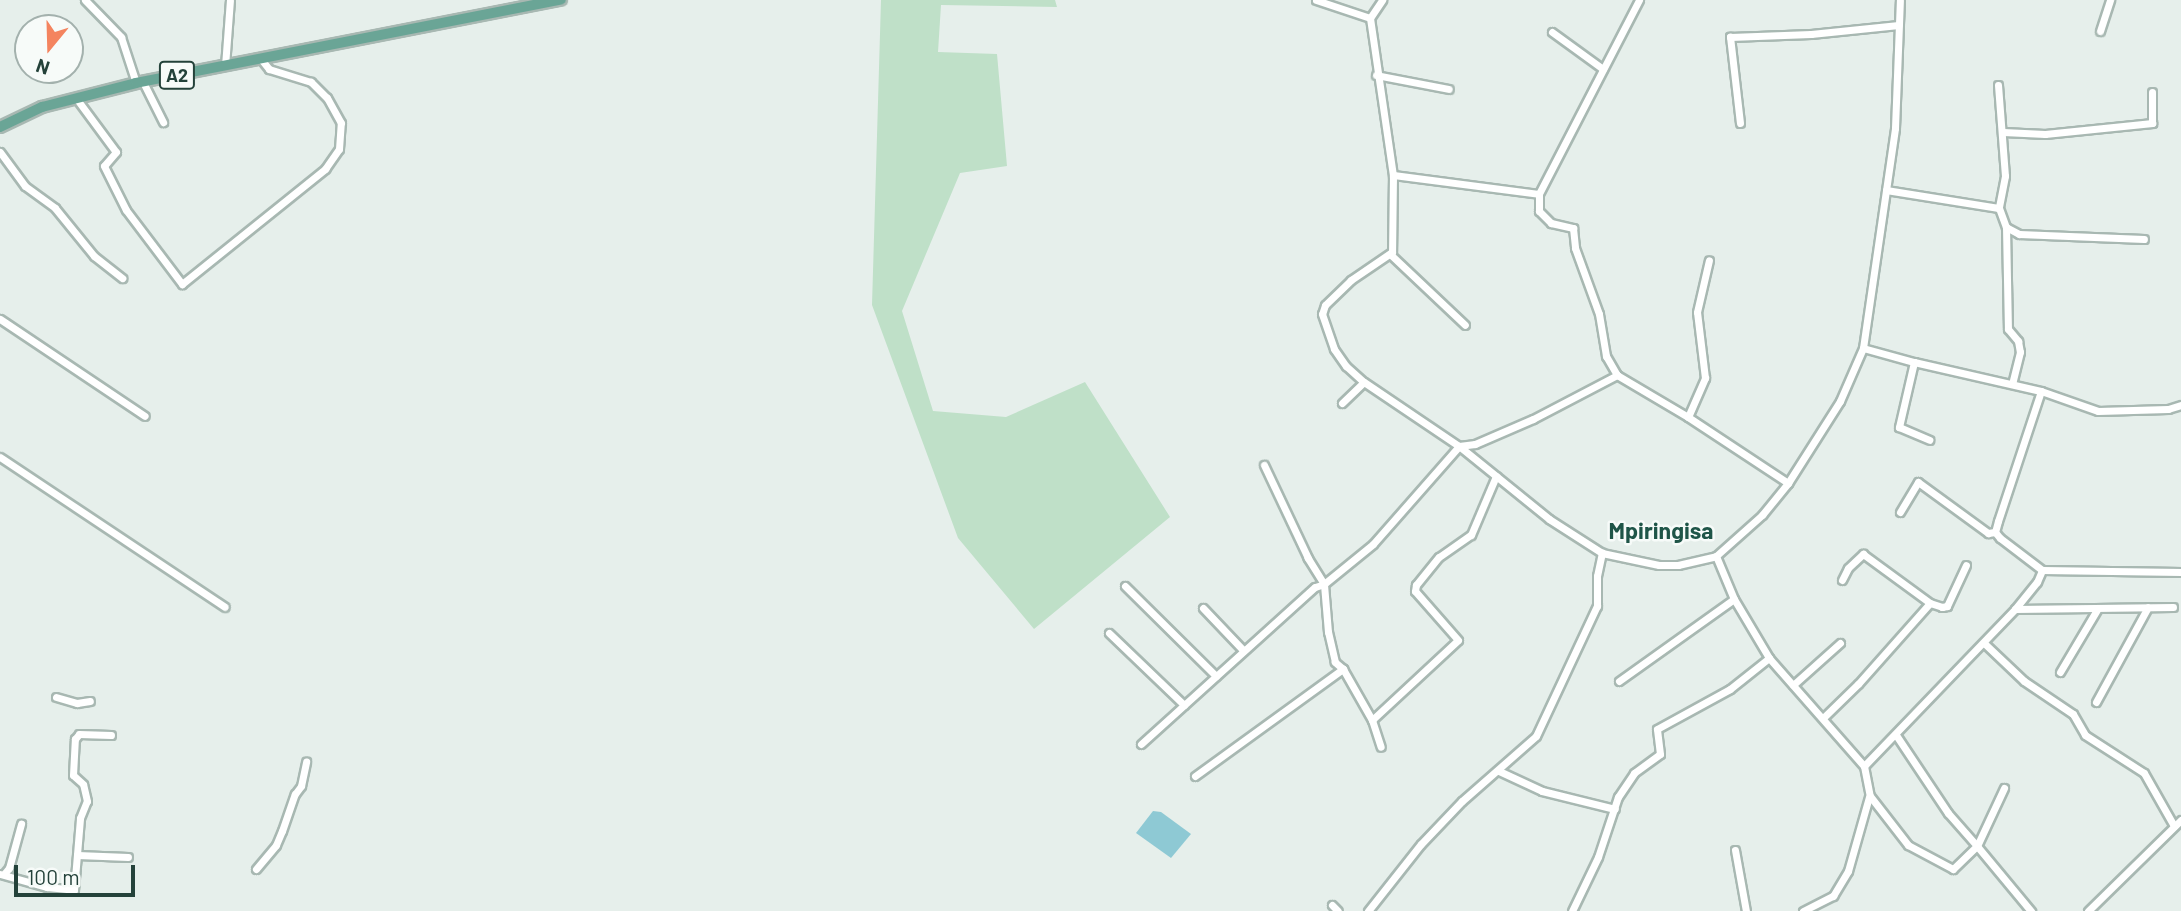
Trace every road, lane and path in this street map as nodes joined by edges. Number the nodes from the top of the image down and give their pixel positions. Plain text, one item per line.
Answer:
1 (85, 0) edge
2 (230, 0) edge
3 (561, 0) edge
4 (1316, 0) edge
5 (1382, 0) edge
6 (1637, 0) edge
7 (1900, 0) edge
8 (2110, 0) edge
9 (1370, 18) junction
10 (1899, 25) junction
11 (2100, 31) dead end
12 (1552, 32) dead end
13 (261, 59) junction
14 (225, 66) junction
15 (1603, 69) junction
16 (1376, 75) junction
17 (139, 82) junction
18 (1998, 86) dead end
19 (1450, 89) dead end
20 (2152, 92) dead end
21 (75, 97) junction
22 (163, 122) dead end
23 (1740, 123) dead end
24 (0, 127) edge
25 (2003, 132) junction
26 (0, 152) edge
27 (1393, 175) junction
28 (1886, 190) junction
29 (1539, 194) junction
30 (1999, 208) junction
31 (2006, 227) junction
32 (2144, 239) dead end
33 (1390, 254) junction
34 (1709, 260) dead end
35 (121, 278) dead end
36 (0, 319) edge
37 (1465, 325) dead end
38 (1863, 348) junction
39 (1913, 362) junction
40 (1617, 375) junction
41 (1364, 382) junction
42 (2012, 383) junction
43 (2041, 391) junction
44 (1342, 403) dead end
45 (2181, 405) edge
46 (145, 416) dead end
47 (1688, 417) junction
48 (1929, 440) dead end
49 (1459, 446) junction
50 (0, 457) edge
51 (1264, 465) dead end
52 (1496, 476) junction
53 (1788, 483) junction
54 (1900, 512) dead end
55 (1996, 532) junction
56 (1602, 553) junction
57 (1716, 556) junction
58 (1966, 565) dead end
59 (2042, 570) junction
60 (2181, 572) edge
61 (1842, 580) dead end
62 (1324, 584) junction
63 (1125, 586) dead end
64 (1734, 599) junction
65 (1930, 603) junction
66 (225, 607) dead end
67 (2148, 607) junction
68 (2173, 607) dead end
69 (1203, 608) dead end
70 (2098, 608) junction
71 (2015, 609) junction
72 (1109, 633) dead end
73 (1840, 643) dead end
74 (1984, 643) junction
75 (1244, 650) junction
76 (1769, 658) junction
77 (1343, 669) junction
78 (2060, 672) dead end
79 (1216, 676) junction
80 (1619, 681) dead end
81 (1793, 685) junction
82 (56, 696) dead end
83 (90, 702) dead end
84 (2096, 702) dead end
85 (1184, 705) junction
86 (1823, 718) junction
87 (1373, 720) junction
88 (1896, 735) junction
89 (111, 736) dead end
90 (1141, 744) dead end
91 (1381, 747) dead end
92 (306, 762) dead end
93 (1864, 766) junction
94 (1499, 771) junction
95 (1195, 776) dead end
96 (2004, 788) dead end
97 (1870, 796) junction
98 (1615, 809) junction
99 (2178, 823) edge
100 (21, 824) dead end
101 (1977, 846) junction
102 (1735, 850) dead end
103 (77, 855) junction
104 (128, 857) dead end
105 (256, 869) dead end
106 (2, 874) edge
107 (1368, 911) edge
108 (1572, 911) edge
109 (1746, 911) edge
110 (1802, 911) edge
111 (2031, 911) edge
112 (2088, 911) edge

1 - 17 street
2 - 14 street
3 - 13 main road, A2
4 - 9 street
5 - 9 street
6 - 15 street
7 - 10 street
8 - 11 street
9 - 16 street
10 - 23 street
10 - 28 street
12 - 15 street
13 - 14 main road, A2
13 - 21 street
14 - 17 main road, A2
15 - 29 street
16 - 19 street
16 - 27 street
17 - 21 main road, A2
17 - 22 street
18 - 25 street
20 - 25 street
21 - 24 main road, A2
25 - 30 street
26 - 35 street
27 - 29 street
27 - 33 street
28 - 30 street
28 - 38 street
29 - 40 street
30 - 31 street
31 - 32 street
31 - 42 street
33 - 37 street
33 - 41 street
34 - 47 street
36 - 46 street
38 - 39 street
38 - 53 street
39 - 42 street
39 - 48 street
40 - 47 street
40 - 49 street
41 - 44 street
41 - 49 street
42 - 43 street
43 - 45 street
43 - 55 street
47 - 53 street
49 - 52 street
49 - 62 street
50 - 66 street
51 - 62 street
52 - 56 street
52 - 87 street
53 - 57 street
54 - 55 street
55 - 59 street
56 - 57 street
56 - 94 street
57 - 64 street
58 - 65 street
59 - 60 street
59 - 71 street
61 - 65 street
62 - 75 street
62 - 77 street
63 - 79 street
64 - 76 street
64 - 80 street
65 - 86 street
67 - 68 street
67 - 70 street
67 - 84 street
69 - 75 street
70 - 71 street
70 - 78 street
71 - 74 street
72 - 85 street
73 - 81 street
74 - 88 street
74 - 99 street
75 - 79 street
76 - 81 street
76 - 98 street
77 - 87 street
77 - 95 street
79 - 85 street
81 - 86 street
82 - 83 street
85 - 90 street
86 - 93 street
87 - 91 street
88 - 93 street
88 - 101 street
89 - 103 street
92 - 105 street
93 - 97 street
94 - 98 street
94 - 107 street
96 - 101 street
97 - 101 street
97 - 110 street
98 - 108 street
99 - 112 street
100 - 106 street
101 - 111 street
102 - 109 street
103 - 104 street
103 - 106 street

